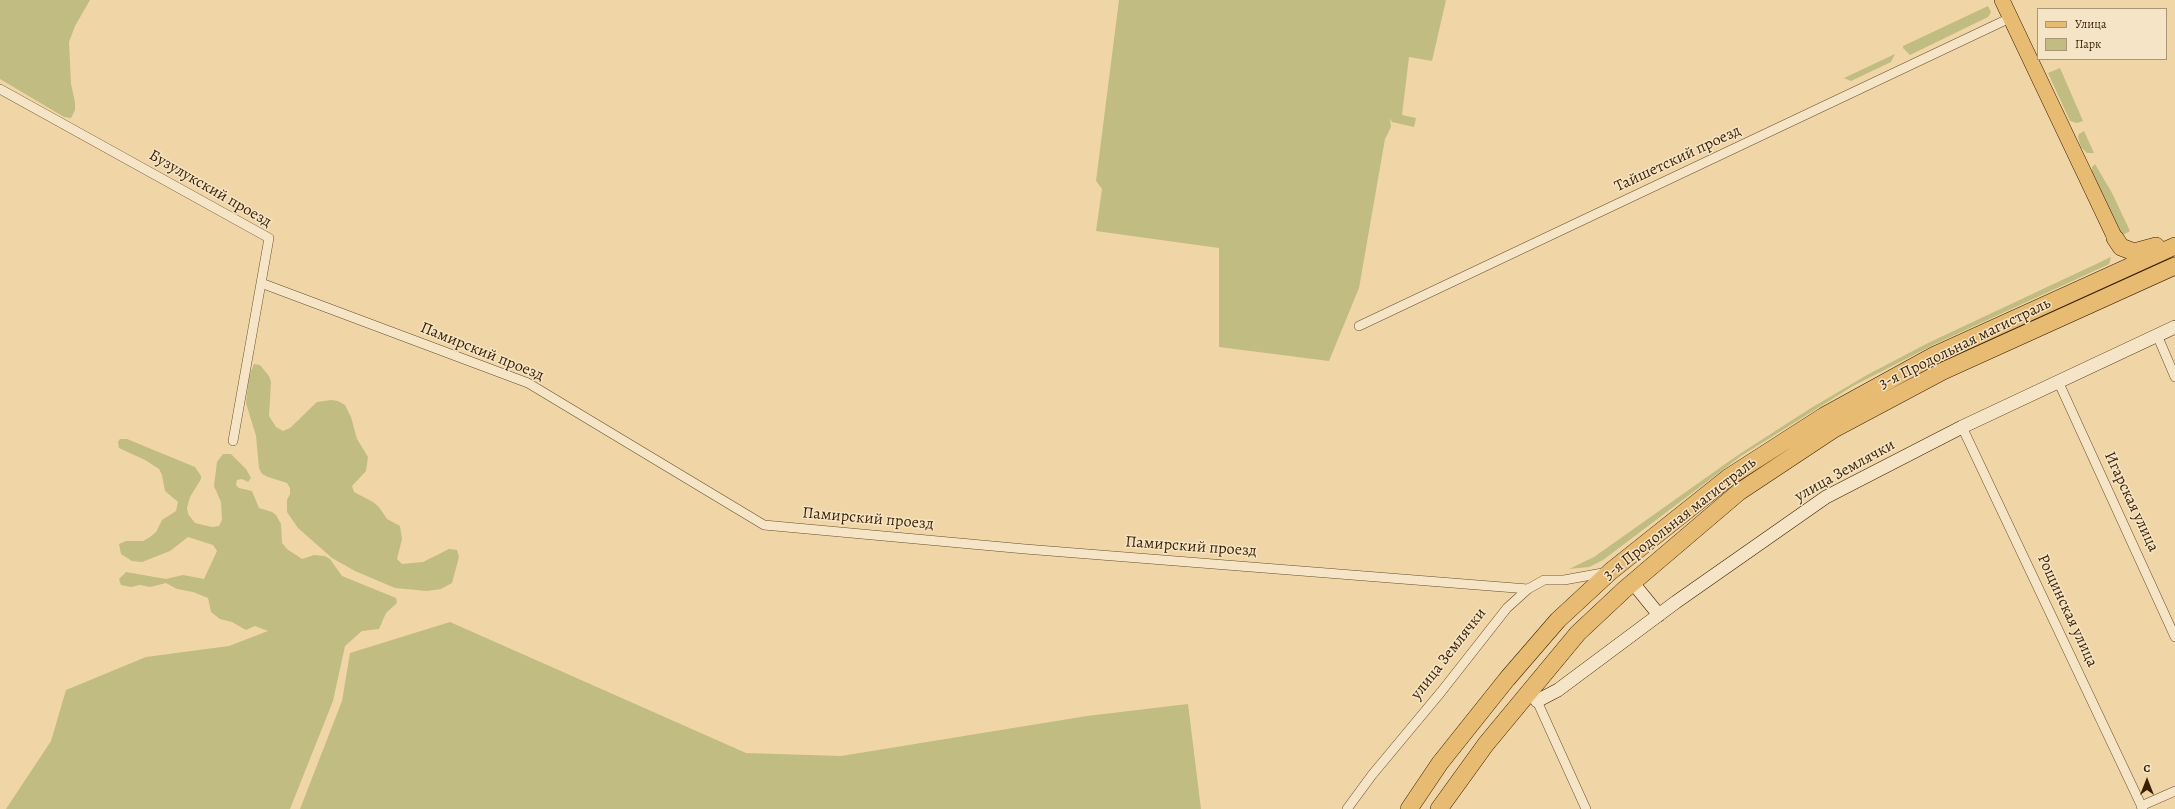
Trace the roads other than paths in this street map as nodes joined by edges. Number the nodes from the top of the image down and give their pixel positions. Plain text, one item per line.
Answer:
1 (2002, 0) edge
2 (2010, 18) junction
3 (0, 89) edge
4 (2115, 238) junction
5 (2175, 239) edge
6 (2175, 246) edge
7 (2175, 266) edge
8 (261, 283) junction
9 (2084, 288) junction
10 (1359, 326) dead end
11 (2175, 327) edge
12 (2156, 335) junction
13 (2175, 377) edge
14 (2058, 381) junction
15 (1962, 427) junction
16 (233, 441) dead end
17 (1611, 571) junction
18 (1633, 583) junction
19 (1528, 589) junction
20 (1659, 615) junction
21 (2175, 637) edge
22 (1537, 701) junction
23 (1508, 716) junction
24 (2175, 790) edge
25 (2142, 807) edge
26 (1347, 809) edge
27 (1409, 809) edge
28 (1439, 809) edge
29 (1586, 809) edge

1 - 2 main road
2 - 4 main road
2 - 10 street, Тайшетский проезд
3 - 8 street, Бузулукский проезд
4 - 5 highway
4 - 9 highway
6 - 9 highway, 3-я Продольная магистраль
7 - 18 highway, 3-я Продольная магистраль
8 - 16 street, Бузулукский проезд
8 - 19 street, Памирский проезд
9 - 17 highway, 3-я Продольная магистраль
11 - 12 street, улица Землячки
12 - 13 street
12 - 14 street, улица Землячки
14 - 15 street, улица Землячки
14 - 21 street, Игарская улица
15 - 20 street, улица Землячки
15 - 25 street, Рощинская улица
17 - 19 street, улица Землячки
17 - 27 highway, 3-я Продольная магистраль
18 - 20 street
18 - 23 highway, 3-я Продольная магистраль
19 - 26 street, улица Землячки
20 - 22 street, улица Землячки
22 - 23 highway
22 - 29 street
23 - 28 highway, 3-я Продольная магистраль
24 - 25 street

